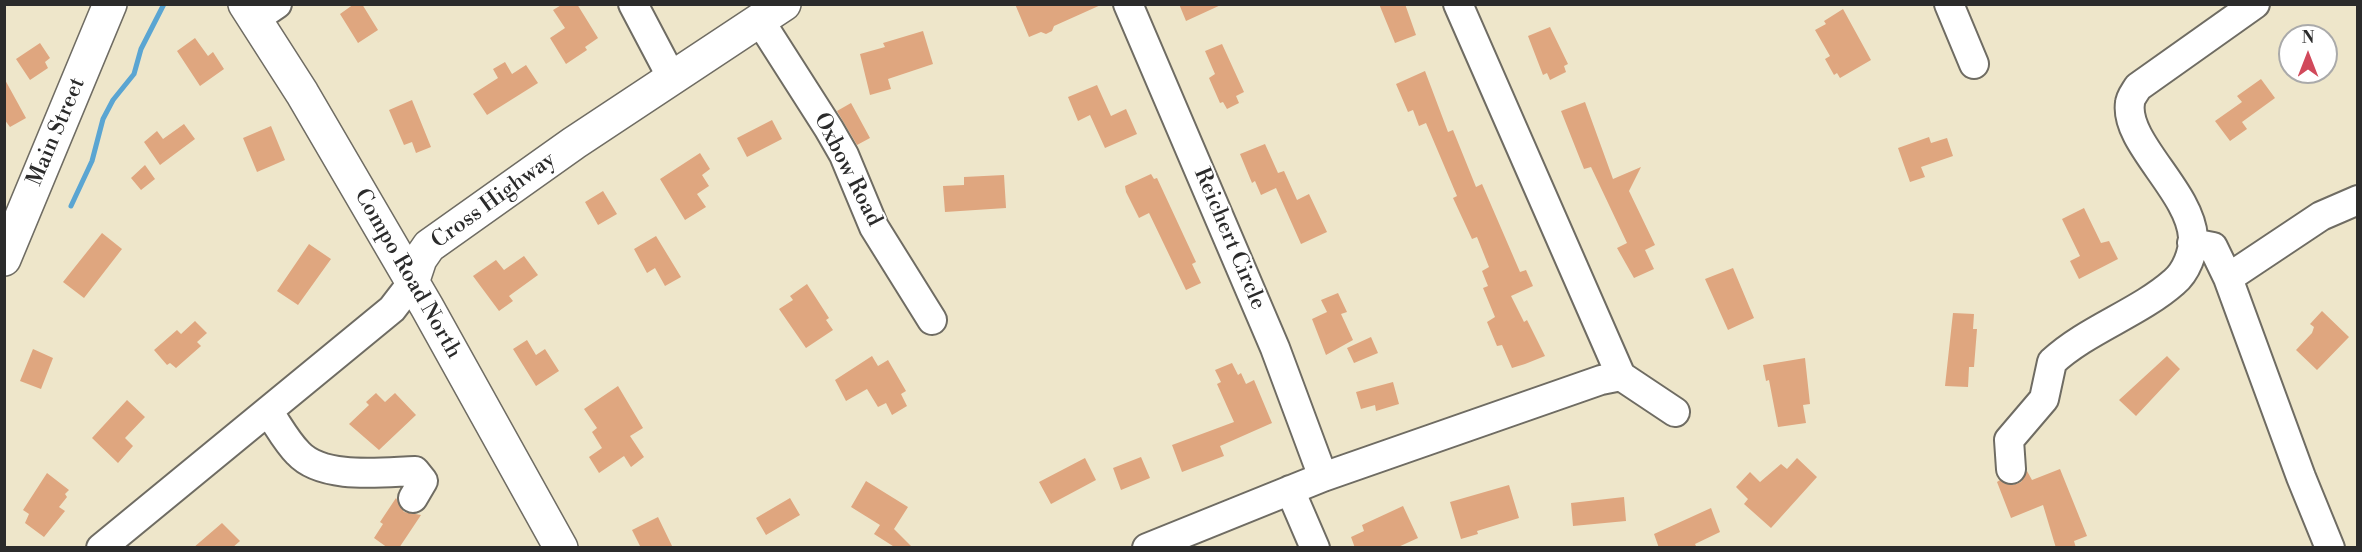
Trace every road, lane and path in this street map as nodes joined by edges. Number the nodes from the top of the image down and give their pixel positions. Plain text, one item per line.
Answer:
1 (110, 4) edge
2 (633, 4) edge
3 (1128, 4) edge
4 (1458, 4) edge
5 (1949, 4) edge
6 (2255, 4) edge
7 (259, 9) edge
8 (772, 13) edge
9 (1974, 64) dead end
10 (672, 78) junction
11 (2358, 200) edge
12 (2192, 243) junction
13 (4, 259) edge
14 (2228, 278) junction
15 (412, 283) junction
16 (932, 320) dead end
17 (1621, 376) junction
18 (268, 411) junction
19 (1675, 412) dead end
20 (2011, 469) dead end
21 (1323, 477) junction
22 (1290, 490) junction
23 (414, 498) dead end
24 (101, 548) edge
25 (561, 548) edge
26 (1147, 548) edge
27 (1315, 548) edge
28 (2330, 548) edge

1 - 13 main road, Main Street
2 - 10 street
3 - 21 street, Reichert Circle
4 - 17 street
5 - 9 street
6 - 12 street
7 - 15 main road, Compo Road North
8 - 10 main road, Cross Highway
8 - 16 street, Oxbow Road
10 - 15 main road, Cross Highway
11 - 14 street
12 - 14 street
12 - 20 street
14 - 28 street
15 - 18 street, Cross Highway
15 - 25 main road, Compo Road North
17 - 19 street
17 - 21 street
18 - 23 street
18 - 24 street, Cross Highway
21 - 22 street
22 - 26 street
22 - 27 street

